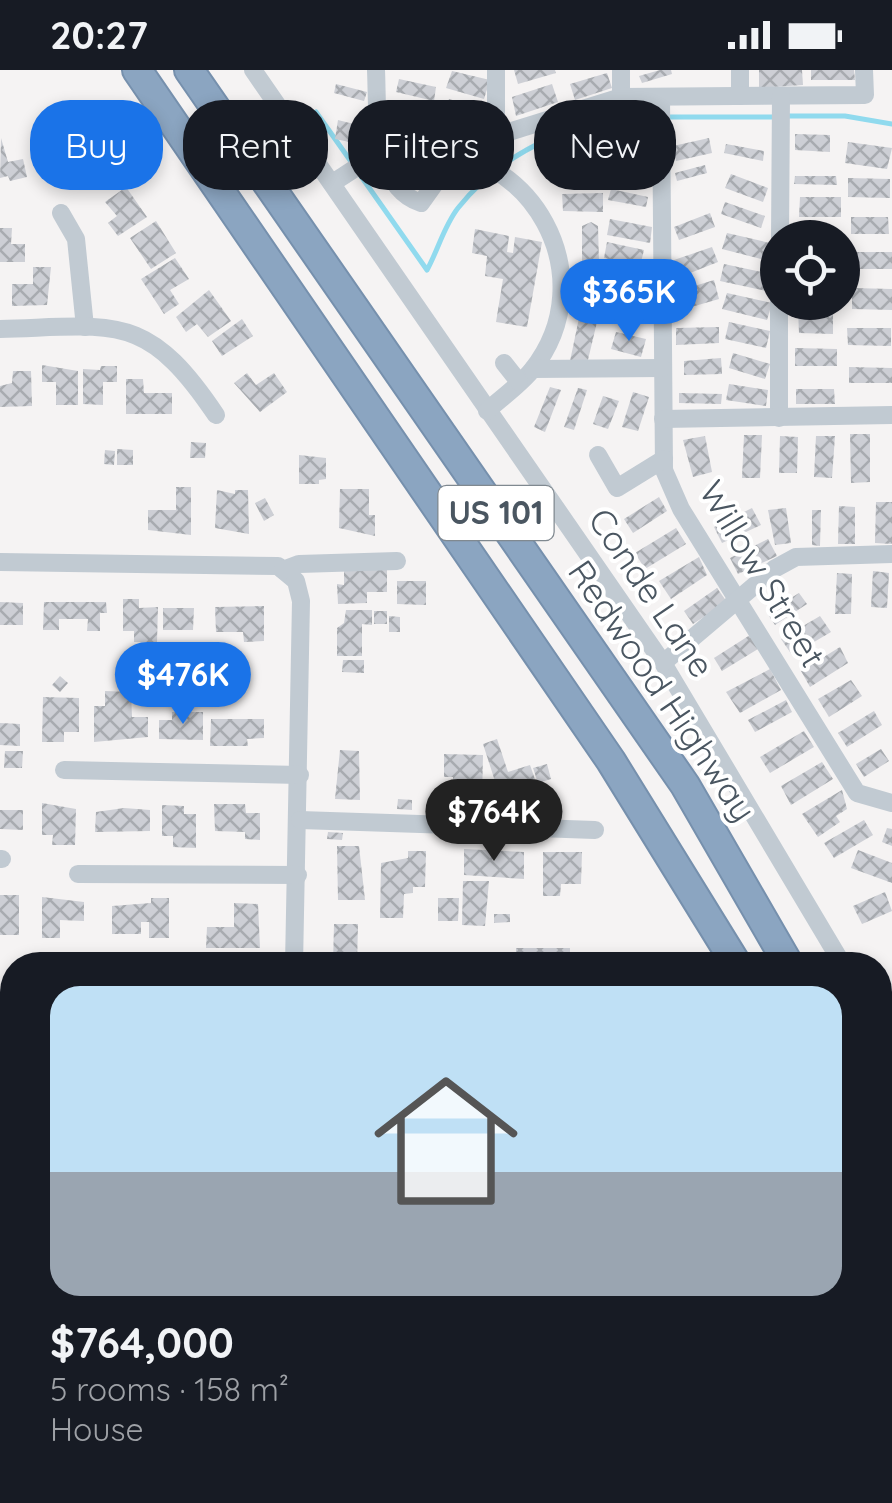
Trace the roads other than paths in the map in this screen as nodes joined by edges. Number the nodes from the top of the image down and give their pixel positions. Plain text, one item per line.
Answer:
1 (137, 70) edge
2 (189, 70) edge
3 (253, 70) edge
4 (376, 70) edge
5 (496, 70) edge
6 (620, 70) edge
7 (740, 70) edge
8 (864, 70) edge
9 (740, 96) junction
10 (621, 97) junction
11 (370, 100) edge
12 (496, 100) edge
13 (651, 100) edge
14 (676, 100) edge
15 (781, 100) junction
16 (514, 130) edge
17 (348, 162) edge
18 (514, 183) edge
19 (366, 190) edge
20 (393, 190) edge
21 (437, 190) edge
22 (660, 190) edge
23 (61, 213) dead end
24 (780, 220) edge
25 (780, 320) edge
26 (85, 326) junction
27 (0, 329) edge
28 (504, 363) dead end
29 (662, 368) junction
30 (526, 376) junction
31 (487, 412) junction
32 (216, 415) dead end
33 (892, 415) edge
34 (779, 418) junction
35 (663, 419) junction
36 (598, 455) dead end
37 (664, 459) junction
38 (892, 554) edge
39 (397, 561) dead end
40 (0, 562) edge
41 (289, 575) junction
42 (740, 600) junction
43 (663, 663) junction
44 (64, 770) dead end
45 (300, 775) junction
46 (892, 804) edge
47 (300, 820) junction
48 (595, 830) dead end
49 (78, 874) dead end
50 (298, 875) junction
51 (295, 952) edge
52 (728, 952) edge
53 (781, 952) edge
54 (834, 952) edge

1 - 52 highway, US 101
2 - 53 highway, Redwood Highway / US 101
3 - 17 street, Conde Lane
4 - 11 street
5 - 12 street
6 - 10 street
7 - 9 street
8 - 15 street
9 - 14 street
9 - 15 street
10 - 13 street
10 - 16 street
15 - 24 street
18 - 30 street
19 - 31 street, Conde Lane
20 - 21 street
22 - 29 street, Willow Street
23 - 26 street
25 - 34 street
26 - 27 street
26 - 32 street
28 - 30 street
29 - 30 street
29 - 35 street, Willow Street
30 - 31 street
31 - 43 street, Conde Lane
33 - 34 street
34 - 35 street
35 - 37 street, Willow Street
36 - 37 street
37 - 42 street, Willow Street
38 - 42 street
39 - 41 street
40 - 41 street
41 - 45 street
42 - 43 street
42 - 46 street, Willow Street
43 - 54 street, Conde Lane
44 - 45 street
45 - 47 street
47 - 48 street
47 - 50 street
49 - 50 street
50 - 51 street

